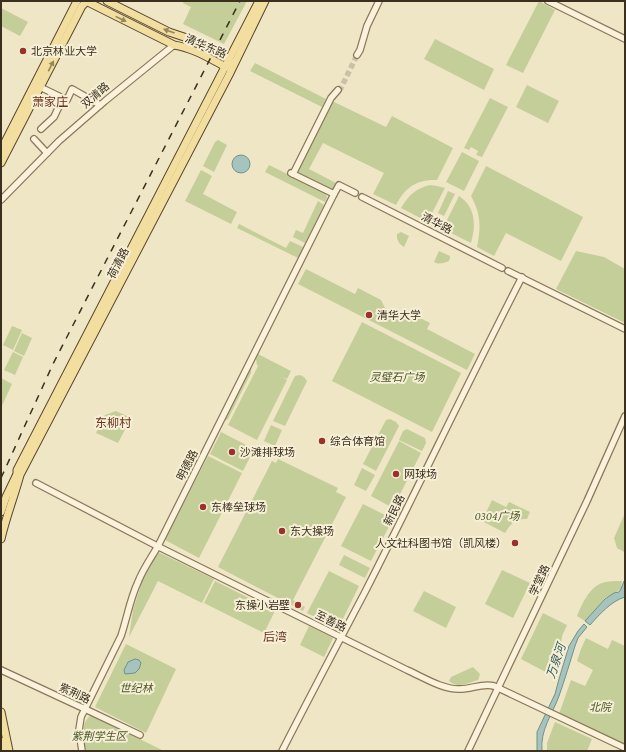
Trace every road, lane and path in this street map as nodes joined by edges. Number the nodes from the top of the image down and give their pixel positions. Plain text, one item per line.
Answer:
1 (107, 1) edge
2 (254, 1) edge
3 (259, 1) edge
4 (265, 1) edge
5 (379, 1) edge
6 (548, 1) edge
7 (82, 2) edge
8 (625, 39) edge
9 (174, 45) junction
10 (221, 54) junction
11 (357, 56) tunnel mouth
12 (230, 64) junction
13 (40, 87) junction
14 (338, 90) tunnel mouth
15 (63, 98) junction
16 (100, 104) junction
17 (41, 129) dead end
18 (34, 139) dead end
19 (1, 150) edge
20 (47, 153) junction
21 (1, 163) edge
22 (355, 193) dead end
23 (334, 194) junction
24 (362, 197) dead end
25 (1, 200) edge
26 (502, 268) dead end
27 (508, 271) dead end
28 (522, 277) junction
29 (625, 329) edge
30 (625, 416) edge
31 (36, 483) dead end
32 (1, 512) edge
33 (1, 538) edge
34 (158, 546) junction
35 (341, 637) junction
36 (1, 670) edge
37 (499, 688) junction
38 (85, 708) junction
39 (1, 712) edge
40 (140, 735) dead end
41 (1, 741) edge
42 (625, 748) edge
43 (4, 751) edge
44 (9, 751) edge
45 (82, 751) edge
46 (282, 751) edge
47 (468, 751) edge

10 -> 1 main road, 清华东路
2 - 10 main road
3 - 12 main road, 荷清路
4 - 12 main road, 荷清路
5 - 11 street
6 - 8 street
7 -> 9 main road, 清华东路
13 -> 7 main road
7 - 19 main road
9 - 12 main road, 清华东路
9 - 16 street, 双清路
10 - 12 main road, 清华东路
12 - 32 main road, 荷清路
12 - 33 main road, 荷清路
13 - 15 street
13 - 21 main road
14 - 23 street
15 - 16 street
15 - 17 street
16 - 20 street, 双清路
18 - 20 street
20 - 25 street, 双清路
22 - 23 street
23 - 34 street, 明德路
24 - 26 street, 清华路
27 - 28 street
28 - 29 street
28 - 35 street, 新民路
30 - 37 street, 学堂路
31 - 34 street, 至善路
34 - 35 street, 至善路
34 - 38 street, 明德路
35 - 37 street, 至善路
35 - 46 street, 新民路
36 - 38 street, 紫荆路
37 - 42 street, 至善路
37 - 47 street, 学堂路
38 - 40 street, 紫荆路
38 - 45 street, 明德路
39 - 44 main road
41 - 43 main road

